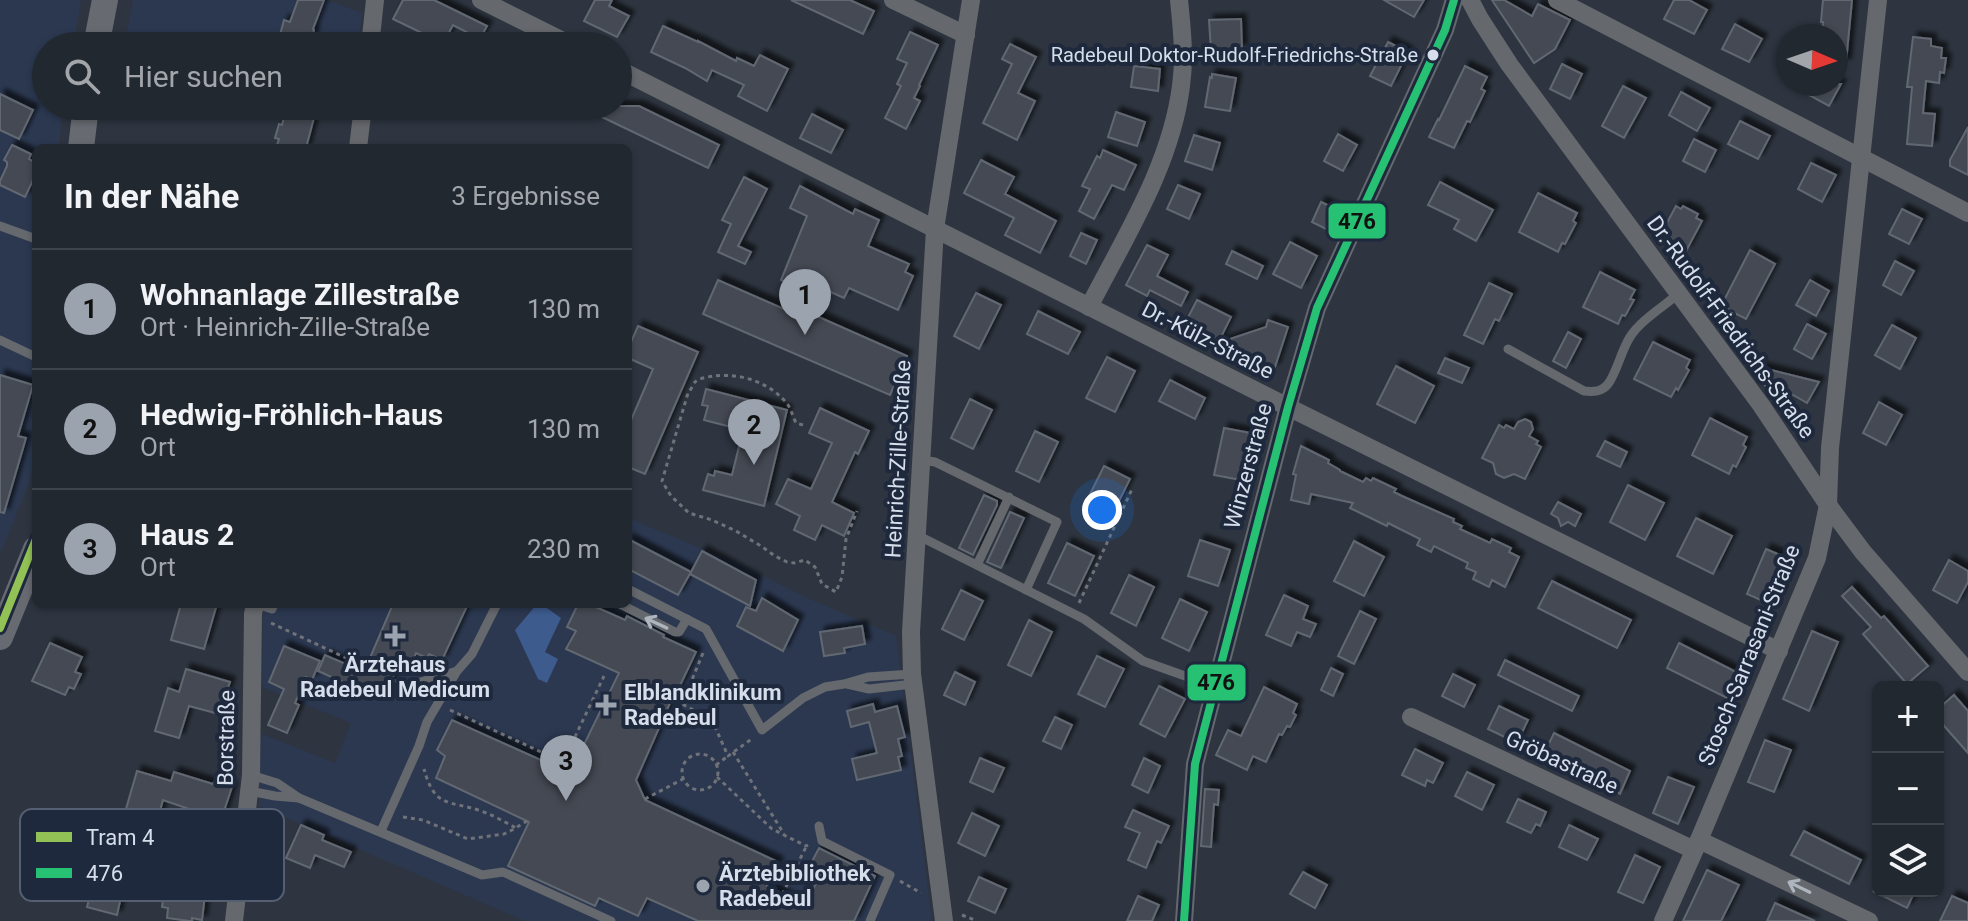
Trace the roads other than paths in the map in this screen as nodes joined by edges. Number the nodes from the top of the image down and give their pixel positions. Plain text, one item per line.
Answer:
1 (105, 0) edge
2 (375, 0) edge
3 (481, 0) edge
4 (893, 0) edge
5 (971, 0) edge
6 (1179, 0) edge
7 (1454, 0) edge
8 (1470, 0) edge
9 (1557, 0) edge
10 (1878, 0) edge
11 (99, 32) edge
12 (372, 32) edge
13 (545, 32) edge
14 (966, 35) junction
15 (632, 76) edge
16 (84, 120) edge
17 (361, 120) edge
18 (81, 144) edge
19 (358, 144) edge
20 (1861, 157) junction
21 (1968, 213) edge
22 (0, 226) edge
23 (935, 229) junction
24 (32, 238) edge
25 (1678, 294) junction
26 (1089, 307) junction
27 (0, 340) edge
28 (1508, 349) dead end
29 (32, 355) edge
30 (1288, 407) junction
31 (922, 460) junction
32 (1009, 497) junction
33 (1828, 505) junction
34 (917, 535) junction
35 (32, 559) edge
36 (977, 565) junction
37 (1026, 590) junction
38 (632, 591) edge
39 (255, 608) edge
40 (495, 608) edge
41 (626, 608) edge
42 (687, 619) junction
43 (0, 637) edge
44 (1779, 651) junction
45 (457, 671) junction
46 (1968, 672) edge
47 (913, 679) junction
48 (408, 686) road end
49 (1216, 687) junction
50 (1411, 717) dead end
51 (250, 783) junction
52 (299, 798) junction
53 (247, 809) edge
54 (819, 826) dead end
55 (381, 831) junction
56 (1696, 845) junction
57 (236, 901) edge
58 (943, 913) edge
59 (234, 921) edge
60 (611, 921) edge
61 (870, 921) edge
62 (1184, 921) edge
63 (1663, 921) edge
64 (1869, 921) edge

1 - 11 main road
2 - 12 street
3 - 13 street
4 - 14 street
5 - 14 street, Heinrich-Zille-Straße
6 - 26 street
7 - 30 street, Winzerstraße
8 - 25 street, Dr.-Rudolf-Friedrichs-Straße
9 - 20 street
10 - 20 street, Stosch-Sarrasani-Straße
14 - 23 street, Heinrich-Zille-Straße
15 - 23 street, Dr.-Külz-Straße
16 - 18 main road
17 - 19 street
20 - 21 street
20 - 33 street, Stosch-Sarrasani-Straße
22 - 24 lane
23 - 26 street, Dr.-Külz-Straße
23 - 31 street, Heinrich-Zille-Straße
25 - 28 lane
25 - 33 street, Dr.-Rudolf-Friedrichs-Straße
26 - 30 street, Dr.-Külz-Straße
27 - 29 lane
30 - 44 street, Dr.-Külz-Straße
30 - 49 street, Winzerstraße
31 - 32 lane
31 - 34 street, Heinrich-Zille-Straße
32 - 36 lane
32 - 37 lane
33 - 44 street, Stosch-Sarrasani-Straße
33 - 46 street, Dr.-Rudolf-Friedrichs-Straße
34 - 36 lane
34 - 47 street, Heinrich-Zille-Straße
35 - 43 main road
36 - 37 lane
37 - 49 lane
38 - 42 lane
39 - 51 street, Borstraße
40 - 45 lane
42 -> 41 lane
42 - 47 lane
44 - 56 street, Stosch-Sarrasani-Straße
45 - 48 lane
45 - 55 lane
47 - 58 street, Heinrich-Zille-Straße
49 - 62 street, Winzerstraße
50 - 56 street, Gröbastraße
51 - 52 lane
51 - 52 lane
51 - 53 street, Borstraße
52 - 55 lane
54 - 61 lane
55 - 60 lane
56 - 63 street, Stosch-Sarrasani-Straße
64 -> 56 street, Gröbastraße
57 - 59 street, Borstraße

